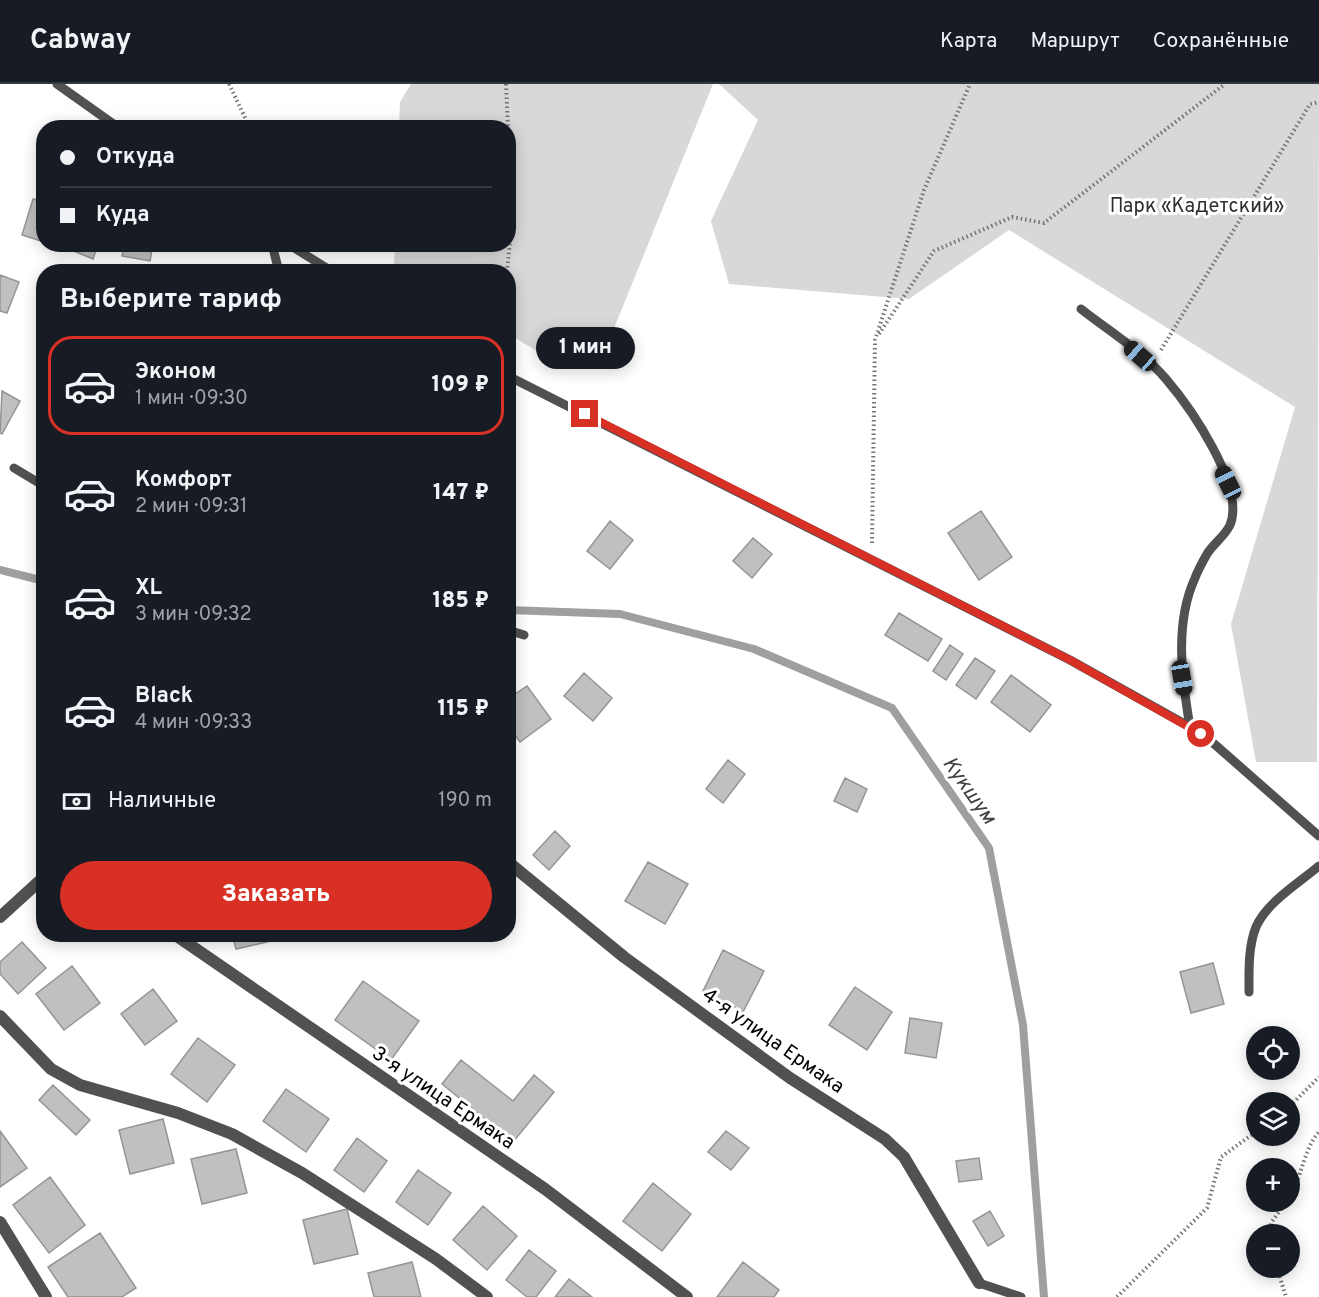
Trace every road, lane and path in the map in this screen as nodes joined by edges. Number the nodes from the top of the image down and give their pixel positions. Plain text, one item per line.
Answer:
1 (57, 84) edge
2 (229, 84) edge
3 (506, 84) edge
4 (970, 84) edge
5 (1225, 84) edge
6 (1319, 102) edge
7 (108, 120) edge
8 (246, 120) edge
9 (508, 120) edge
10 (301, 252) edge
11 (320, 264) edge
12 (1081, 309) dead end
13 (875, 340) junction
14 (1151, 366) junction
15 (516, 380) edge
16 (14, 468) dead end
17 (36, 481) edge
18 (872, 560) junction
19 (516, 632) edge
20 (524, 635) dead end
21 (1190, 727) junction
22 (1319, 836) edge
23 (1319, 866) edge
24 (516, 868) edge
25 (36, 884) edge
26 (0, 917) edge
27 (186, 942) edge
28 (1249, 992) dead end
29 (0, 1016) edge
30 (1319, 1077) edge
31 (1300, 1096) edge
32 (1319, 1131) edge
33 (1246, 1139) edge
34 (1300, 1177) edge
35 (0, 1222) edge
36 (1280, 1278) edge
37 (979, 1283) joint
38 (46, 1297) edge
39 (488, 1297) edge
40 (687, 1297) edge
41 (1022, 1297) edge
42 (1117, 1297) edge
43 (1286, 1297) edge

1 - 7 lane
2 - 8 path
3 - 9 path
4 - 13 path
5 - 13 path
6 - 14 path
10 - 11 lane
12 - 14 lane
13 - 18 path
14 - 21 lane
15 - 18 lane
16 - 17 lane
18 - 21 lane
19 - 20 lane
21 - 22 lane
23 - 28 lane
24 - 37 street, 4-я улица Ермака
25 - 26 street
27 - 40 street, 3-я улица Ермака
29 - 39 street
30 - 31 path
32 - 34 path
33 - 42 path
35 - 38 street
36 - 43 path
37 - 41 lane

